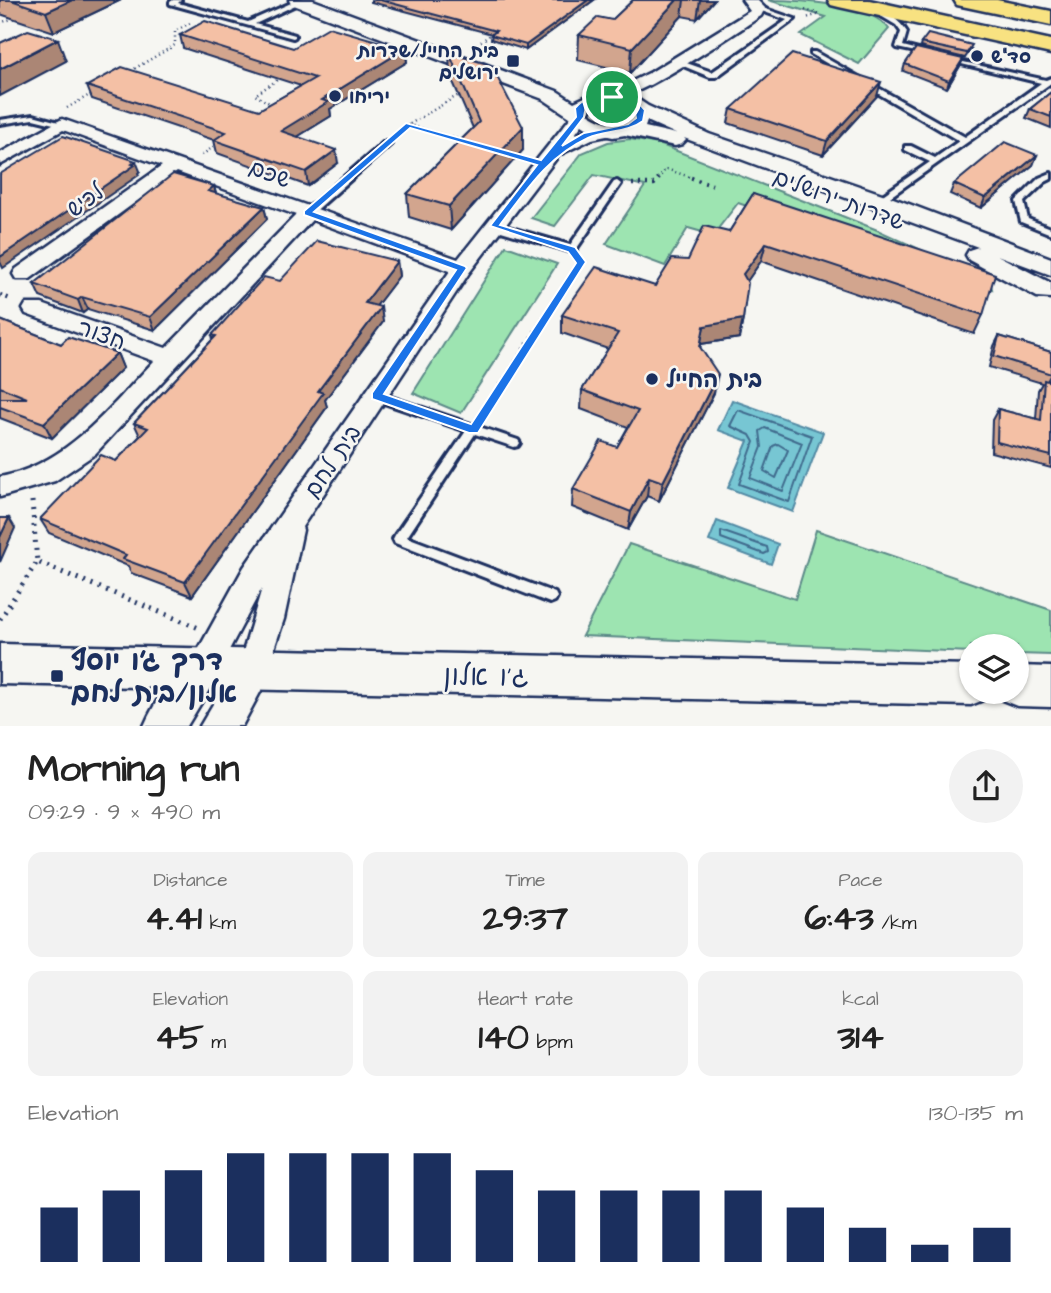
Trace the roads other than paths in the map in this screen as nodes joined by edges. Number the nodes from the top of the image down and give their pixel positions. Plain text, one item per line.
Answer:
1 (178, 0) edge
2 (327, 0) edge
3 (838, 0) edge
4 (965, 0) edge
5 (299, 1) edge
6 (754, 4) edge
7 (1051, 18) edge
8 (250, 24) junction
9 (293, 36) dead end
10 (1051, 47) edge
11 (813, 52) dead end
12 (673, 65) junction
13 (1049, 81) edge
14 (608, 97) junction
15 (639, 108) junction
16 (579, 115) junction
17 (0, 122) edge
18 (54, 122) junction
19 (619, 129) junction
20 (964, 140) junction
21 (387, 144) road end
22 (908, 148) dead end
23 (0, 160) edge
24 (935, 161) junction
25 (543, 163) junction
26 (179, 167) junction
27 (1051, 176) edge
28 (617, 184) road end
29 (880, 201) junction
30 (308, 213) junction
31 (494, 226) junction
32 (1051, 231) edge
33 (462, 268) junction
34 (23, 274) dead end
35 (1050, 281) edge
36 (34, 309) dead end
37 (170, 358) junction
38 (376, 396) junction
39 (473, 429) junction
40 (514, 443) dead end
41 (0, 487) edge
42 (292, 520) junction
43 (550, 597) dead end
44 (0, 664) edge
45 (202, 670) junction
46 (252, 672) junction
47 (959, 685) edge
48 (1029, 686) edge
49 (1051, 687) edge
50 (164, 726) edge
51 (220, 726) edge

1 - 8 lane
2 - 14 street
3 - 10 highway
3 - 13 lane
4 - 7 highway
5 - 8 lane
5 - 16 street
6 - 12 street
6 - 12 lane
8 - 9 lane
11 - 20 lane
12 - 14 street
12 - 15 street
13 - 20 lane
14 - 15 street, שדרות ירושלים
14 - 16 street
15 - 19 street
15 - 29 street, שדרות ירושלים
16 - 19 street, שדרות ירושלים
16 - 25 street, בית לחם
17 - 18 lane
18 - 23 street
18 - 26 street, שכם
19 - 25 street, בית לחם
19 - 35 street, שדרות ירושלים
20 - 24 lane
21 - 30 lane
22 - 24 lane
24 - 29 lane
25 - 31 street, בית לחם
26 - 30 street, שכם
26 - 34 street, לכיש
27 - 32 lane
28 - 31 lane
29 - 35 street, שדרות ירושלים
30 - 33 street, שכם
30 - 37 street
31 - 33 street, בית לחם
33 - 38 street, בית לחם
36 - 37 street, חצור
37 - 41 street
38 - 39 lane
38 - 42 street, בית לחם
39 - 40 lane
39 - 43 lane
42 - 45 street, בית לחם
42 - 46 street, בית לחם
44 - 45 main road, ג'ו אלון
45 - 46 main road, ג'ו אלון
45 - 50 street
46 - 47 main road, ג'ו אלון
46 - 51 street, בית לחם
48 - 49 main road

